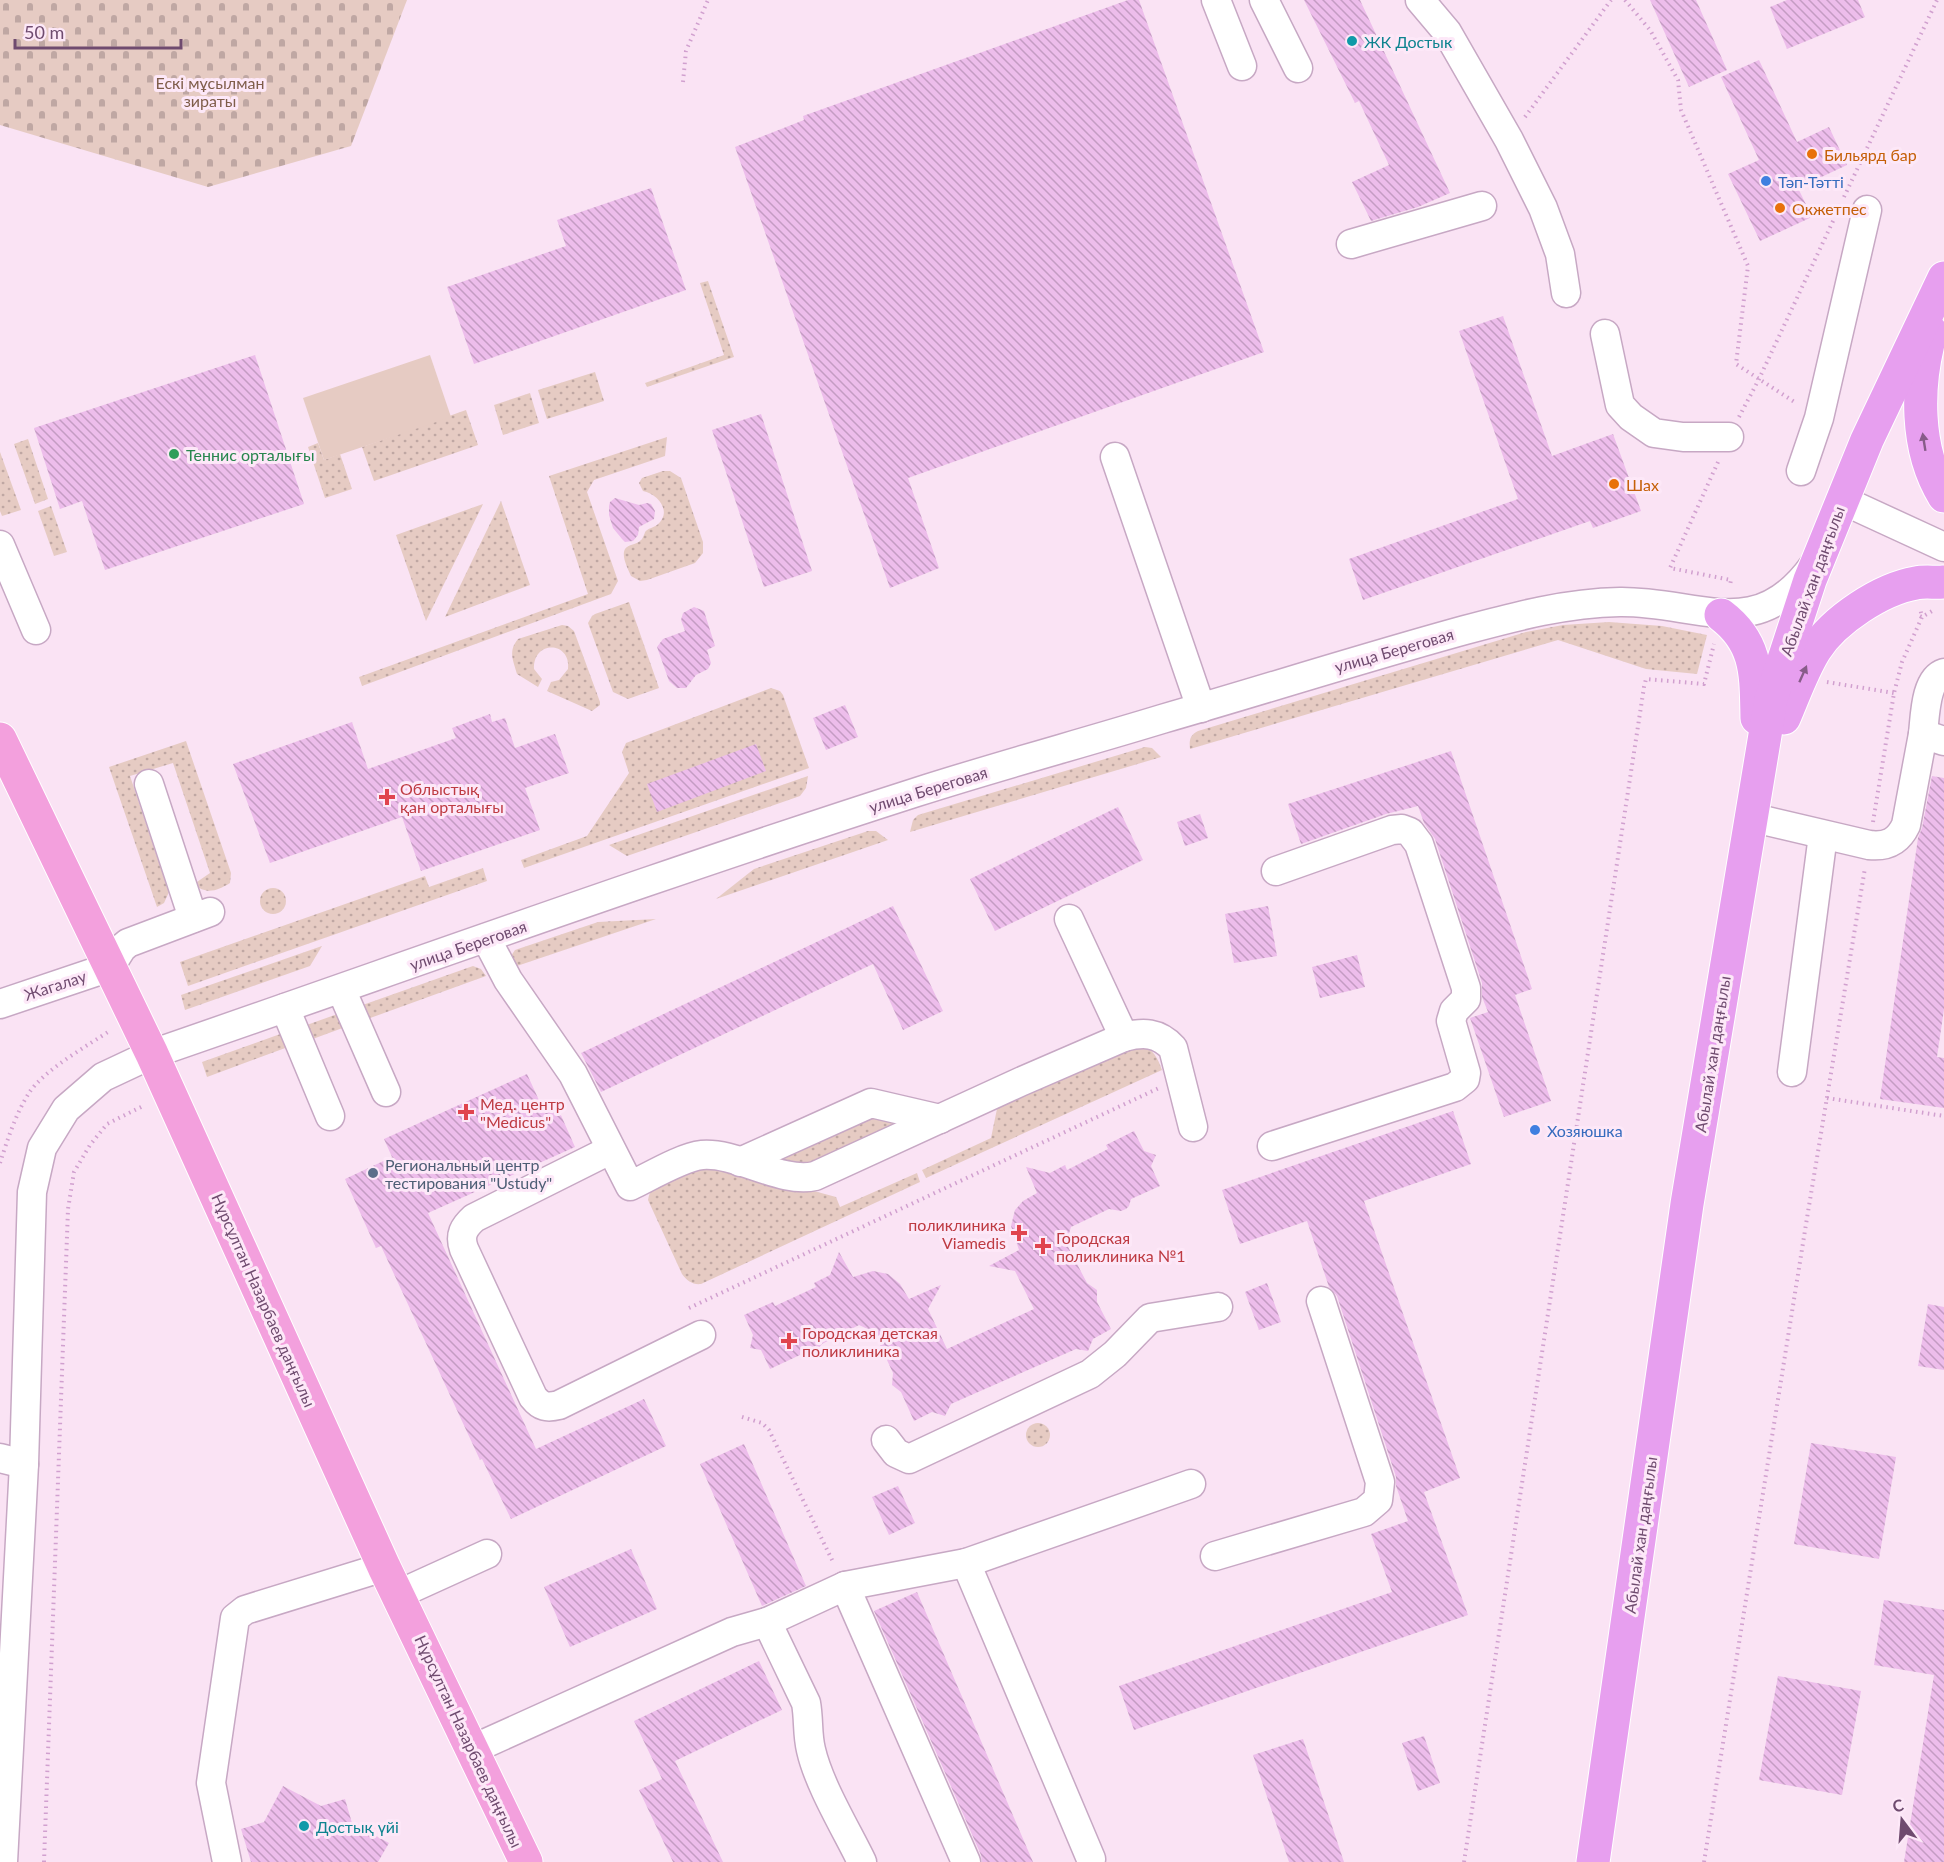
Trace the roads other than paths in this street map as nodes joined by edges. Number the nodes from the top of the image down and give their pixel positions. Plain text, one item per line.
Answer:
1 (1216, 0) edge
2 (1264, 0) edge
3 (1420, 0) edge
4 (1242, 66) dead end
5 (1298, 68) dead end
6 (1482, 206) dead end
7 (1867, 210) dead end
8 (1351, 244) dead end
9 (1944, 278) edge
10 (1944, 286) edge
11 (1566, 293) dead end
12 (1605, 334) dead end
13 (1926, 354) edge
14 (1729, 437) road end
15 (1115, 457) dead end
16 (1801, 471) dead end
17 (1944, 496) edge
18 (1842, 500) junction
19 (0, 545) edge
20 (1944, 547) edge
21 (1820, 556) junction
22 (1930, 583) edge
23 (1722, 611) junction
24 (36, 630) dead end
25 (1944, 674) edge
26 (1201, 708) junction
27 (1933, 737) edge
28 (0, 739) edge
29 (149, 784) dead end
30 (1756, 786) junction
31 (1750, 817) junction
32 (1823, 835) junction
33 (1276, 871) dead end
34 (1069, 919) dead end
35 (486, 938) junction
36 (110, 967) junction
37 (341, 989) junction
38 (0, 1004) edge
39 (285, 1008) junction
40 (1124, 1037) junction
41 (152, 1054) junction
42 (1792, 1072) dead end
43 (386, 1092) dead end
44 (330, 1116) dead end
45 (940, 1119) junction
46 (1193, 1127) dead end
47 (1272, 1146) dead end
48 (610, 1150) junction
49 (740, 1162) junction
50 (1321, 1301) dead end
51 (1218, 1307) dead end
52 (701, 1335) dead end
53 (886, 1440) dead end
54 (12, 1461) edge
55 (1191, 1484) dead end
56 (487, 1554) dead end
57 (1215, 1556) dead end
58 (966, 1563) junction
59 (392, 1581) junction
60 (845, 1586) junction
61 (767, 1622) junction
62 (473, 1749) junction
63 (1091, 1859) dead end
64 (3, 1862) edge
65 (227, 1862) edge
66 (526, 1862) edge
67 (862, 1862) edge
68 (966, 1862) edge
69 (1593, 1862) edge

1 - 4 street
2 - 5 street
3 - 11 street
6 - 8 street
7 - 16 street
9 - 13 highway, Абылай хан даңғылы
10 - 13 highway
12 - 14 street
17 -> 13 highway
13 - 18 highway, Абылай хан даңғылы
15 - 26 street
18 - 20 street
18 - 21 highway, Абылай хан даңғылы
19 - 24 street
21 - 23 street, улица Береговая
21 - 30 highway, Абылай хан даңғылы
30 -> 22 highway
23 - 26 street, улица Береговая
23 - 30 highway
25 - 27 street
26 - 35 street, улица Береговая
27 - 32 street
28 - 36 main road, Нұрсұлтан Назарбаев даңғылы
29 - 36 street
30 - 31 highway, Абылай хан даңғылы
31 - 32 street
31 - 69 highway, Абылай хан даңғылы
32 - 42 street
33 - 47 street
34 - 40 street
35 - 37 street, улица Береговая
35 - 48 street
36 - 38 street, Жагалау
36 - 41 main road, Нұрсұлтан Назарбаев даңғылы
37 - 39 street, улица Береговая
37 - 43 street
39 - 41 street, улица Береговая
39 - 44 street
40 - 45 street
40 - 46 street
41 - 54 street, улица Береговая
41 - 59 main road, Нұрсұлтан Назарбаев даңғылы
45 - 49 street
45 - 49 street
48 - 49 street
48 - 52 street
50 - 57 street
51 - 53 street
54 - 64 street, улица Береговая
55 - 58 street
56 - 59 street
58 - 60 street
58 - 63 street
59 - 62 main road, Нұрсұлтан Назарбаев даңғылы
59 - 65 street
60 - 61 street
60 - 68 street
61 - 62 street
61 - 67 street
62 - 66 main road, Нұрсұлтан Назарбаев даңғылы

